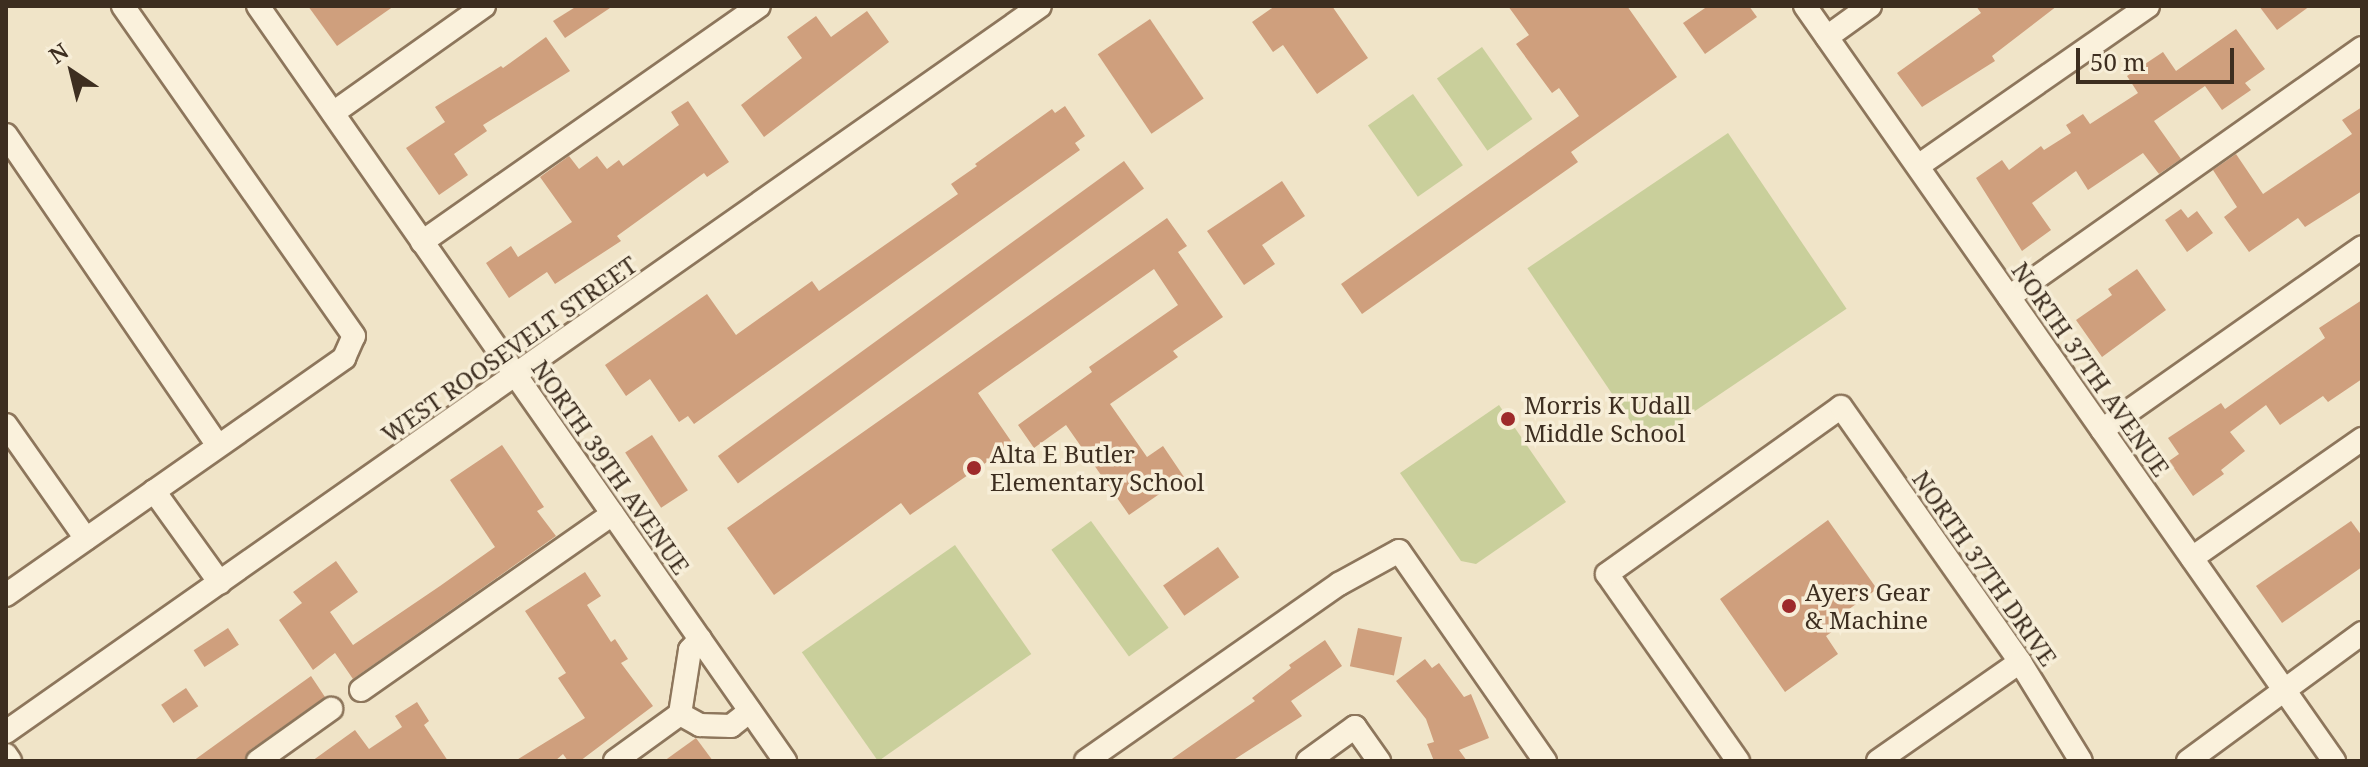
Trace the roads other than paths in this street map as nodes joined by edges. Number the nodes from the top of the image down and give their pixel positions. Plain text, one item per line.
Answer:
1 (123, 6) edge
2 (258, 6) edge
3 (484, 6) edge
4 (759, 6) edge
5 (1805, 6) edge
6 (1870, 6) edge
7 (2148, 6) edge
8 (1037, 7) edge
9 (1827, 37) junction
10 (2362, 48) edge
11 (333, 113) junction
12 (6, 135) edge
13 (1918, 166) junction
14 (422, 242) junction
15 (2362, 247) edge
16 (2009, 297) junction
17 (516, 376) junction
18 (6, 425) edge
19 (2102, 430) junction
20 (2362, 439) edge
21 (218, 446) junction
22 (154, 491) junction
23 (612, 514) junction
24 (86, 539) junction
25 (2192, 558) junction
26 (220, 583) junction
27 (6, 595) edge
28 (2362, 633) edge
29 (700, 639) junction
30 (2020, 662) junction
31 (2283, 688) junction
32 (361, 690) dead end
33 (331, 709) dead end
34 (750, 711) junction
35 (680, 714) junction
36 (6, 732) edge
37 (6, 755) edge
38 (10, 761) edge
39 (258, 761) edge
40 (615, 761) edge
41 (785, 761) edge
42 (1086, 761) edge
43 (1308, 761) edge
44 (1379, 761) edge
45 (1545, 761) edge
46 (1738, 761) edge
47 (1878, 761) edge
48 (2081, 761) edge
49 (2188, 761) edge
50 (2334, 761) edge

1 - 21 street
2 - 11 street, NORTH 39TH AVENUE
3 - 11 street
4 - 14 street
5 - 9 street, NORTH 37TH AVENUE
6 - 9 street
7 - 13 street
8 - 17 street, WEST ROOSEVELT STREET
9 - 13 street, NORTH 37TH AVENUE
10 - 16 street
11 - 14 street, NORTH 39TH AVENUE
12 - 21 street
13 - 16 street, NORTH 37TH AVENUE
14 - 17 street, NORTH 39TH AVENUE
15 - 19 street
16 - 19 street, NORTH 37TH AVENUE
17 - 23 street, NORTH 39TH AVENUE
17 - 26 street, WEST ROOSEVELT STREET
18 - 24 street
19 - 25 street, NORTH 37TH AVENUE
20 - 25 street
21 - 22 street
22 - 24 street
22 - 26 street
23 - 29 street, NORTH 39TH AVENUE
23 - 32 street
24 - 27 street
25 - 31 street, NORTH 37TH AVENUE
26 - 36 street, WEST ROOSEVELT STREET
28 - 31 street
29 - 34 street, NORTH 39TH AVENUE
29 - 35 street
30 - 46 street, NORTH 37TH DRIVE
30 - 47 street
30 - 48 street, NORTH 37TH DRIVE
31 - 49 street
31 - 50 street, NORTH 37TH AVENUE
33 - 39 street
34 - 35 street
34 - 41 street, NORTH 39TH AVENUE
35 - 40 street
37 - 38 street
42 - 45 street
43 - 44 street

